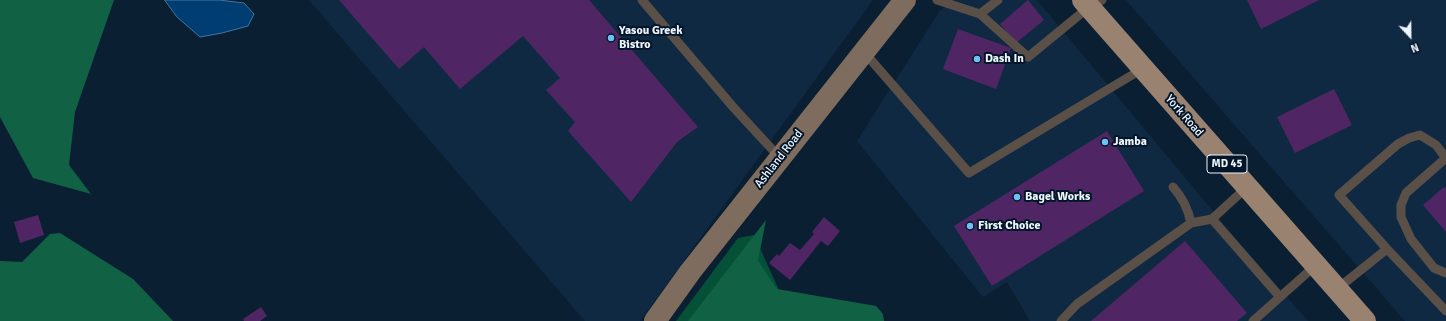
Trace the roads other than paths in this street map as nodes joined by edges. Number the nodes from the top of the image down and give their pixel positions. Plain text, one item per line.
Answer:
1 (642, 0) edge
2 (906, 0) edge
3 (937, 0) edge
4 (998, 0) edge
5 (1092, 2) edge
6 (980, 14) junction
7 (864, 52) junction
8 (1142, 69) junction
9 (780, 158) junction
10 (1446, 158) edge
11 (1172, 187) dead end
12 (1247, 187) junction
13 (1212, 219) junction
14 (1191, 223) junction
15 (1387, 249) junction
16 (1316, 265) junction
17 (1446, 273) edge
18 (1337, 289) junction
19 (1280, 297) junction
20 (1446, 311) edge
21 (655, 321) edge
22 (1061, 321) edge
23 (1252, 321) edge
24 (1365, 321) edge

1 - 9 lane
2 - 7 main road, Ashland Road
3 - 6 lane
4 - 6 lane
5 - 6 lane
5 - 8 main road, York Road / MD 45
7 - 8 lane
7 - 9 main road, Ashland Road
8 - 12 main road, York Road / MD 45
9 - 21 main road, Ashland Road
10 - 15 lane
10 - 17 lane
11 - 14 lane
12 - 13 lane
12 - 16 main road, York Road / MD 45
13 - 14 lane
13 - 19 lane
14 - 22 lane
15 - 18 lane
15 - 20 lane
16 - 18 main road, York Road / MD 45
16 - 19 lane
18 - 24 main road, York Road / MD 45
19 - 23 lane

